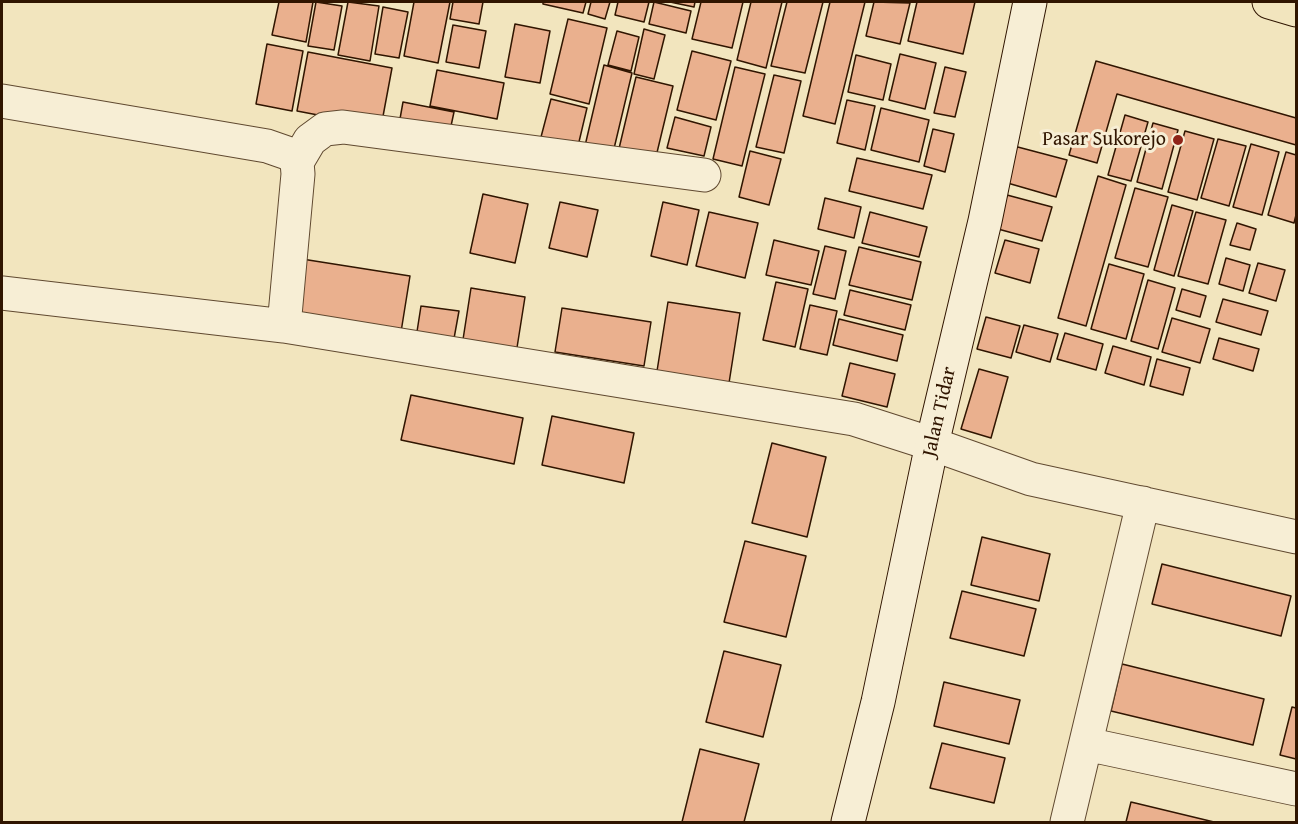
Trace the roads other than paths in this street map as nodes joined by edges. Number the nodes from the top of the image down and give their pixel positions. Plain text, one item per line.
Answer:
1 (1030, 2) edge
2 (1269, 2) edge
3 (1296, 10) edge
4 (2, 101) edge
5 (297, 162) junction
6 (704, 175) dead end
7 (2, 293) edge
8 (284, 326) junction
9 (932, 444) junction
10 (1143, 502) junction
11 (1296, 537) edge
12 (1086, 744) junction
13 (1296, 789) edge
14 (848, 822) edge
15 (1067, 822) edge

1 - 9 street, Jalan Tidar
2 - 3 highway
4 - 5 street
5 - 6 street
5 - 8 street
7 - 8 street
8 - 9 street
9 - 10 street
9 - 14 street, Jalan Tidar
10 - 11 street
10 - 12 street
12 - 13 street
12 - 15 street

